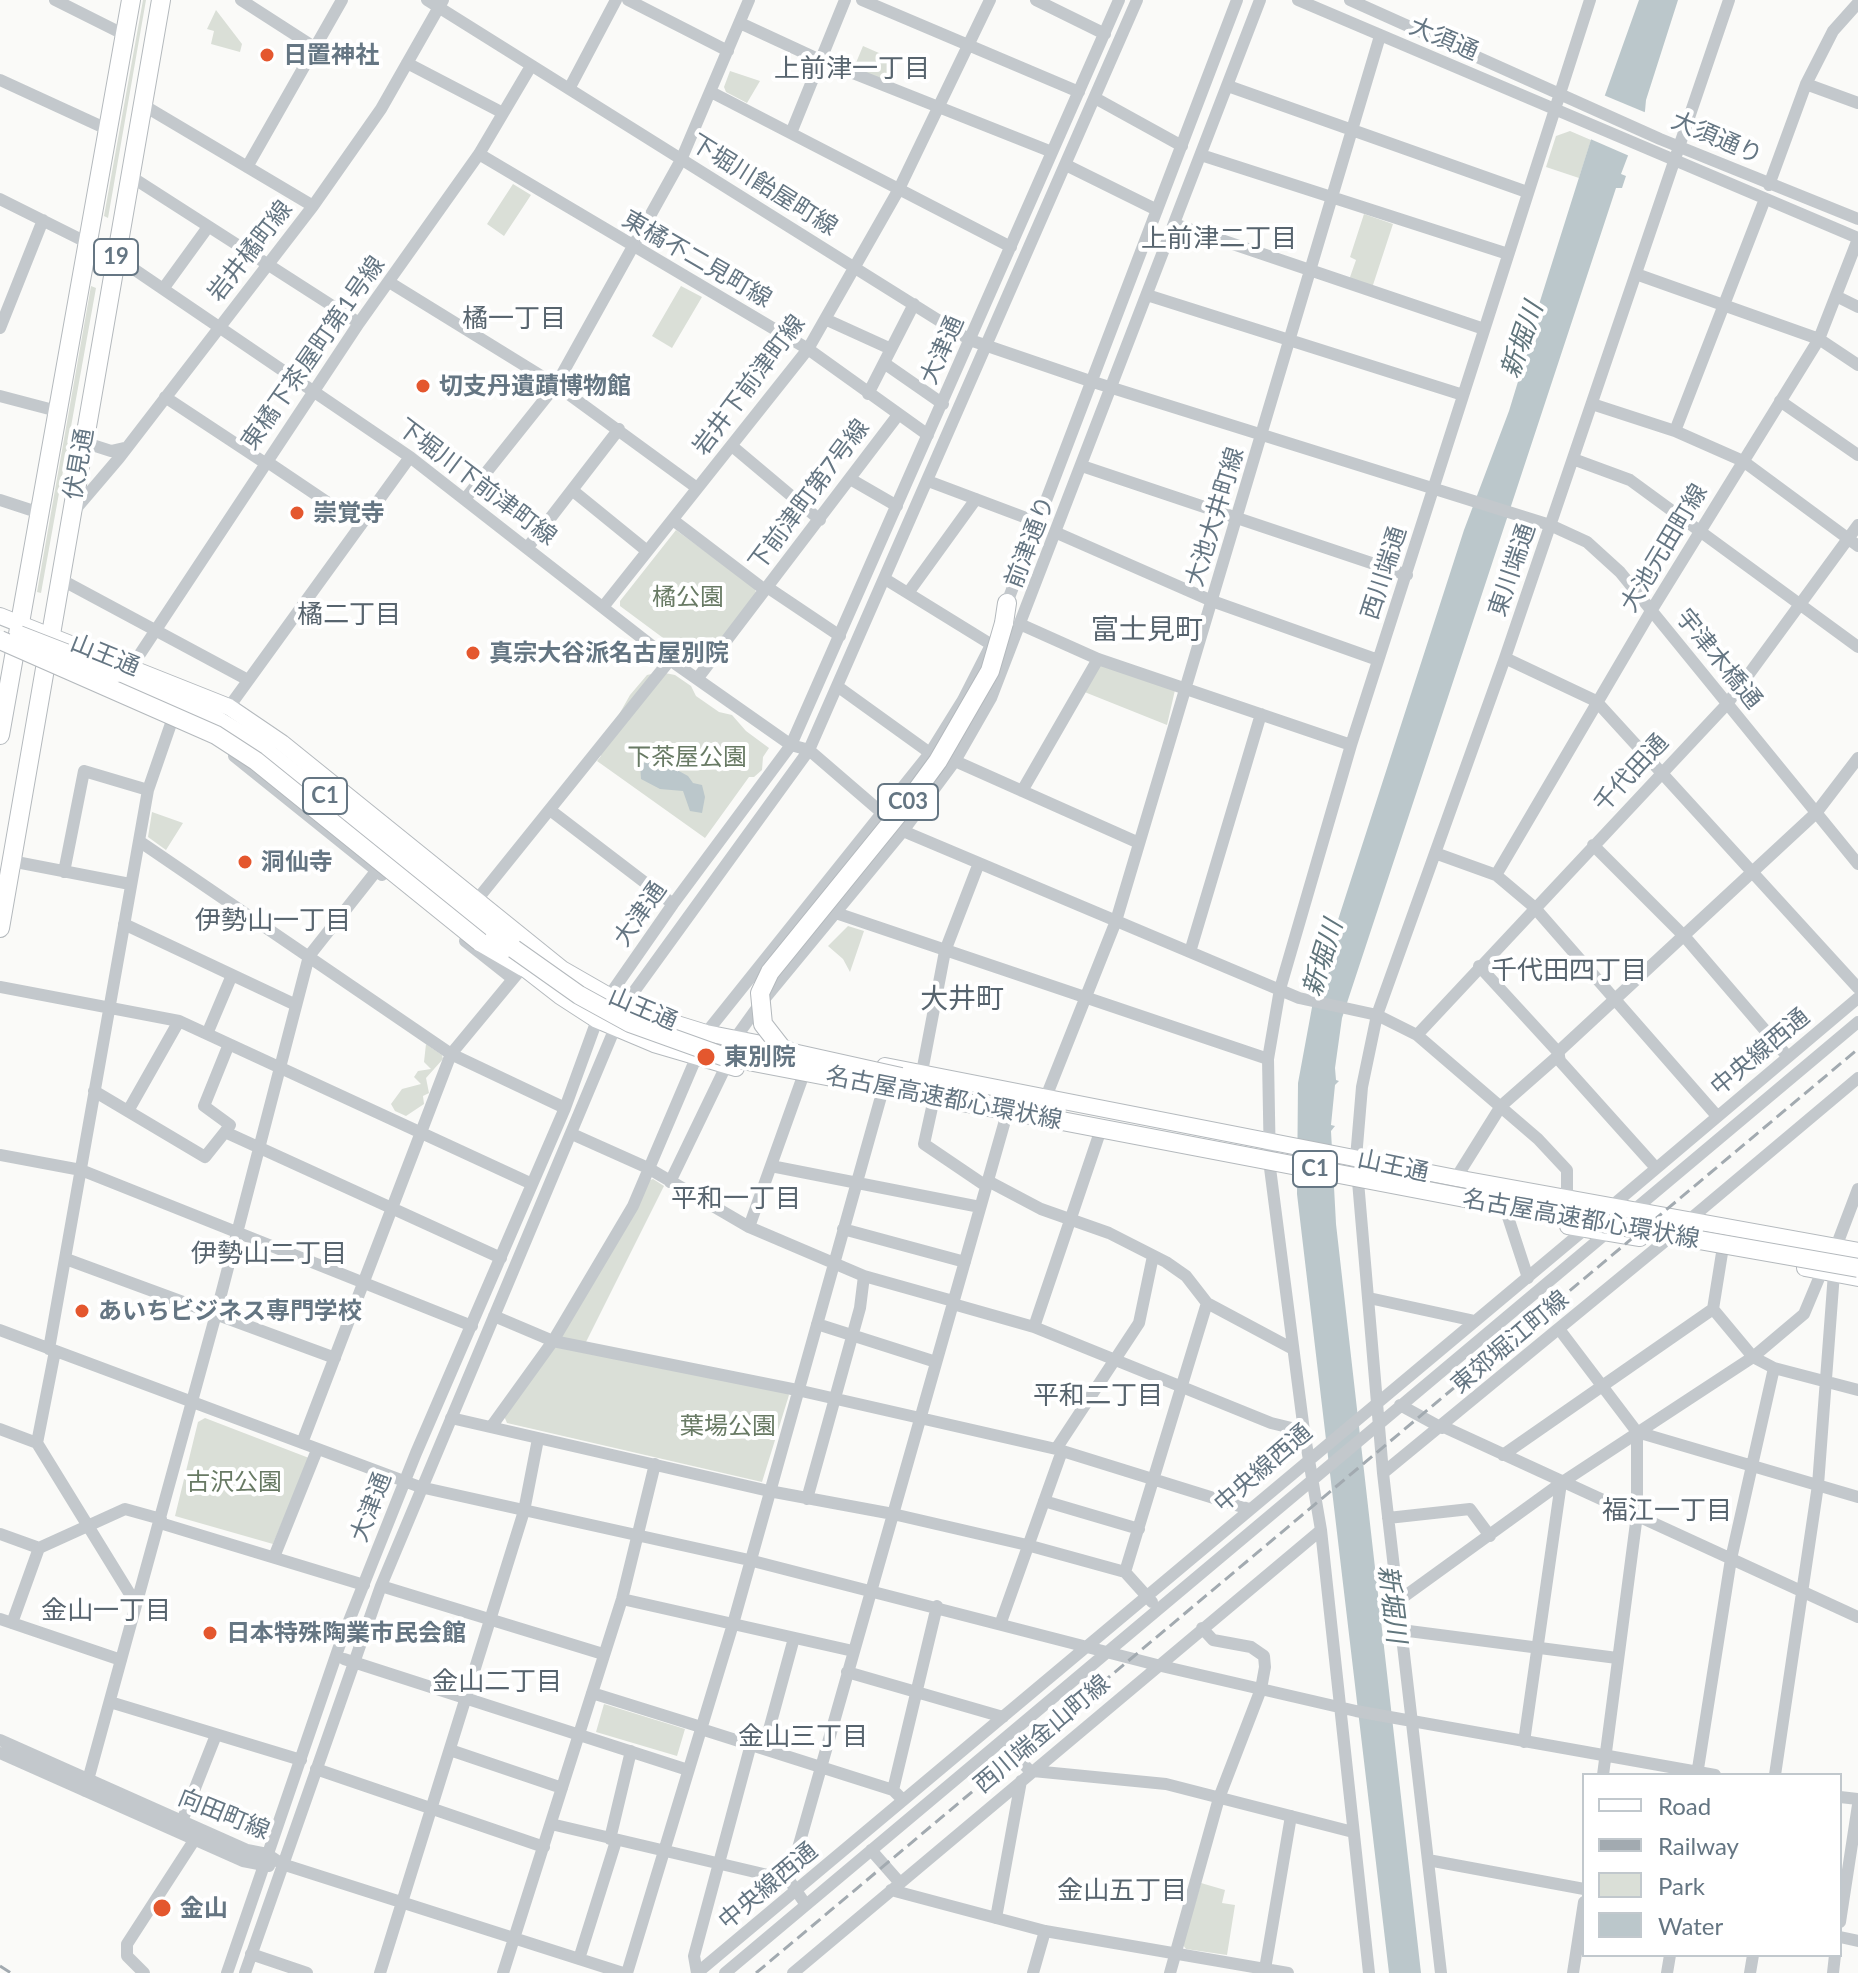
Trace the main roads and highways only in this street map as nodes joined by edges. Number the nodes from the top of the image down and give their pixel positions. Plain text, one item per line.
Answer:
1 (131, 0) edge
2 (161, 0) edge
3 (1007, 603) road end
4 (0, 616) edge
5 (19, 623) junction
6 (0, 628) edge
7 (49, 633) junction
8 (5, 644) edge
9 (46, 659) junction
10 (1, 724) edge
11 (0, 928) edge
12 (518, 973) junction
13 (1063, 1121) junction
14 (1858, 1251) edge
15 (1858, 1268) edge
16 (1858, 1278) edge

1 - 5 highway, 伏見通 / 19
2 - 7 highway, 伏見通 / 19
3 - 13 highway, C03, bridge
4 - 5 main road, 山王通
5 - 7 main road, 山王通
5 - 8 highway, 伏見通 / 19
6 - 13 highway, 名古屋高速都心環状線 / C1, bridge
7 - 9 highway, 伏見通 / 19
7 - 14 main road, 山王通
8 - 9 main road, 山王通
8 - 10 highway, 伏見通 / 19
8 - 12 highway, bridge
9 - 11 highway, 伏見通 / 19
9 - 12 main road, 山王通
12 - 16 main road, 山王通
13 - 15 highway, 名古屋高速都心環状線 / C1, bridge

